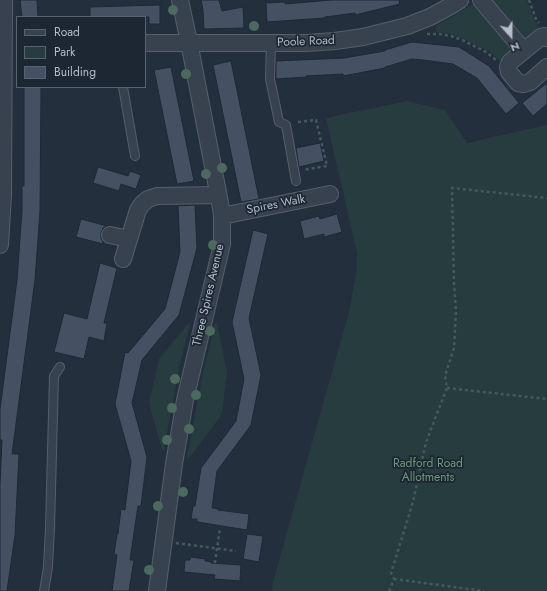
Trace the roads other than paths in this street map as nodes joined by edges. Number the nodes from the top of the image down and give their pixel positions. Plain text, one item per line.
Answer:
1 (4, 0) edge
2 (180, 0) edge
3 (460, 0) edge
4 (481, 0) edge
5 (545, 37) edge
6 (189, 42) junction
7 (146, 43) edge
8 (271, 43) junction
9 (7, 45) edge
10 (524, 50) junction
11 (547, 67) edge
12 (123, 88) edge
13 (2, 118) edge
14 (135, 156) dead end
15 (296, 181) dead end
16 (330, 194) dead end
17 (2, 195) edge
18 (218, 195) junction
19 (222, 216) junction
20 (110, 235) dead end
21 (129, 238) junction
22 (0, 245) edge
23 (123, 260) dead end
24 (60, 366) dead end
25 (44, 591) edge
26 (157, 591) edge

1 - 9 street
2 - 6 street, Three Spires Avenue
3 - 8 street, Poole Road
4 - 10 street
5 - 10 street
6 - 7 street, Poole Road
6 - 8 street, Poole Road
6 - 18 street, Three Spires Avenue
8 - 15 lane
9 - 13 street
10 - 11 street
12 - 14 lane
13 - 17 street
16 - 19 street, Spires Walk
17 - 22 street
18 - 19 street, Three Spires Avenue
18 - 21 street
19 - 26 street, Three Spires Avenue
20 - 21 street
21 - 23 street
24 - 25 lane

